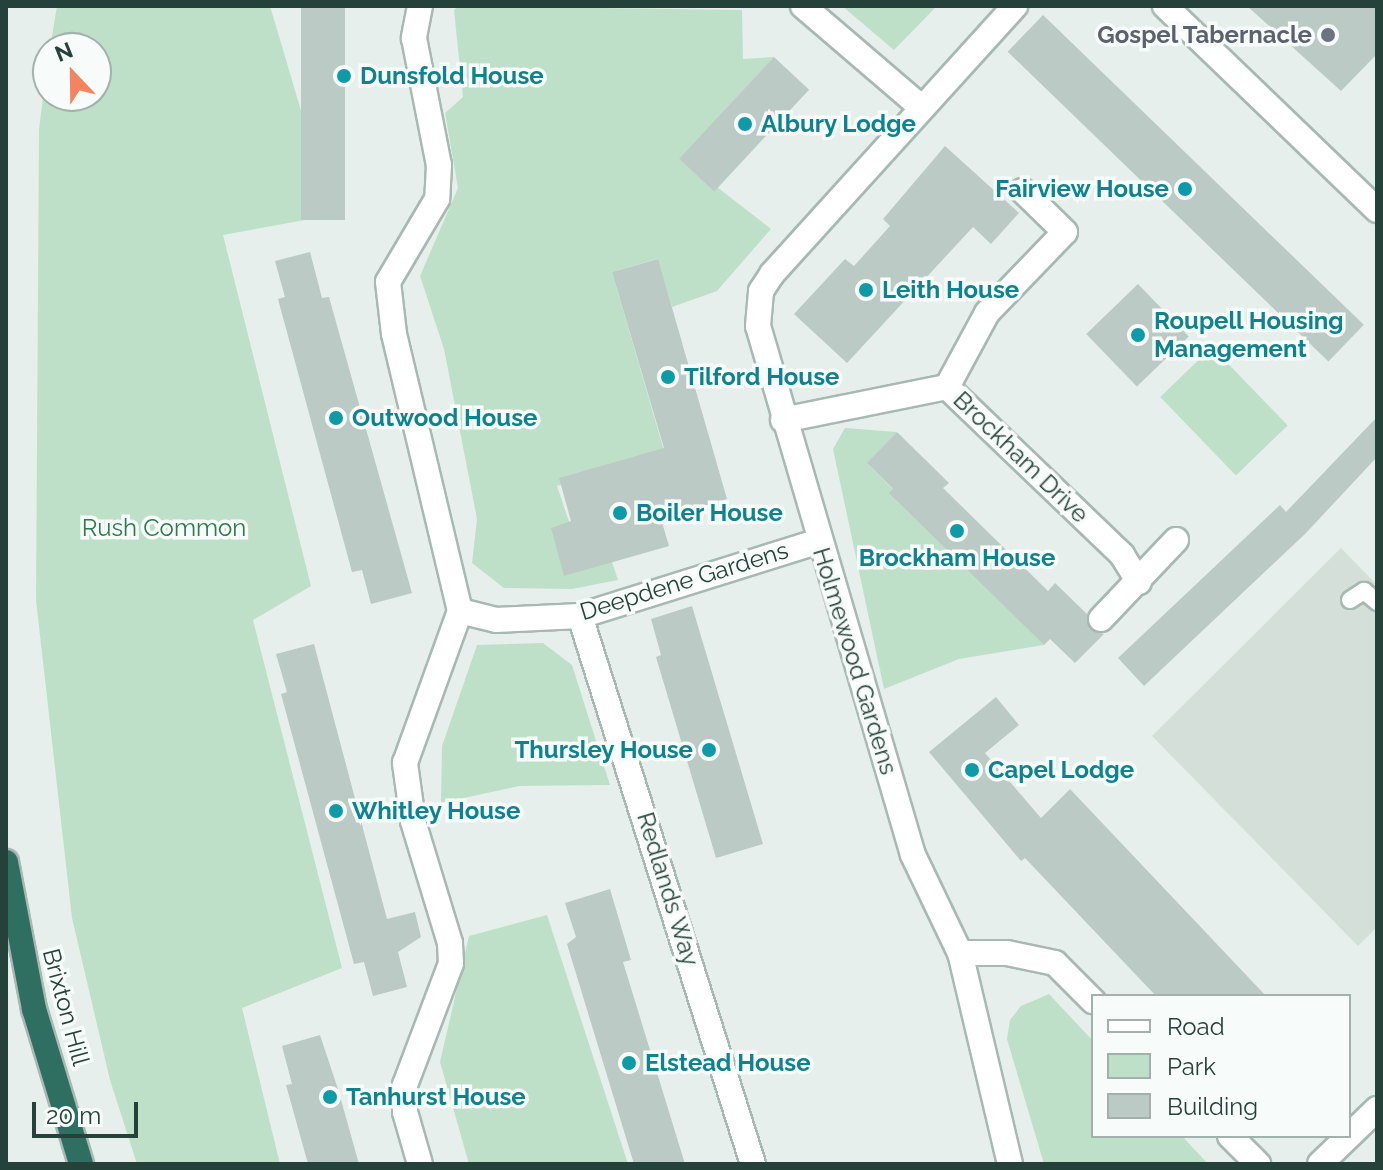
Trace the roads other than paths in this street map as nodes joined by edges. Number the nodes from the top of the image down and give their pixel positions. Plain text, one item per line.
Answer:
1 (420, 6) edge
2 (803, 6) edge
3 (1015, 6) edge
4 (1165, 6) edge
5 (921, 107) junction
6 (1023, 191) dead end
7 (1373, 195) edge
8 (947, 387) junction
9 (783, 420) junction
10 (1176, 540) dead end
11 (819, 541) junction
12 (1139, 582) junction
13 (1350, 600) dead end
14 (1377, 602) edge
15 (460, 611) junction
16 (580, 616) junction
17 (1101, 619) dead end
18 (6, 862) edge
19 (960, 953) junction
20 (1091, 999) edge
21 (1377, 1109) edge
22 (1351, 1134) edge
23 (1232, 1138) edge
24 (1347, 1138) edge
25 (81, 1164) edge
26 (420, 1164) edge
27 (753, 1164) edge
28 (1010, 1164) edge
29 (1258, 1164) edge
30 (1320, 1164) edge

1 - 15 street
2 - 5 street
3 - 5 street, Holmewood Gardens
4 - 7 street
5 - 9 street, Holmewood Gardens
6 - 8 street
8 - 9 street, Brockham Drive
8 - 12 street, Brockham Drive
9 - 11 street, Holmewood Gardens
10 - 12 street
11 - 16 street, Deepdene Gardens
11 - 19 street, Holmewood Gardens
12 - 17 street
13 - 14 lane
15 - 16 street, Deepdene Gardens
15 - 26 street
16 - 27 street, Redlands Way
18 - 25 highway, Brixton Hill
19 - 20 street
19 - 28 street, Holmewood Gardens
21 - 22 street
23 - 29 street
24 - 30 street

